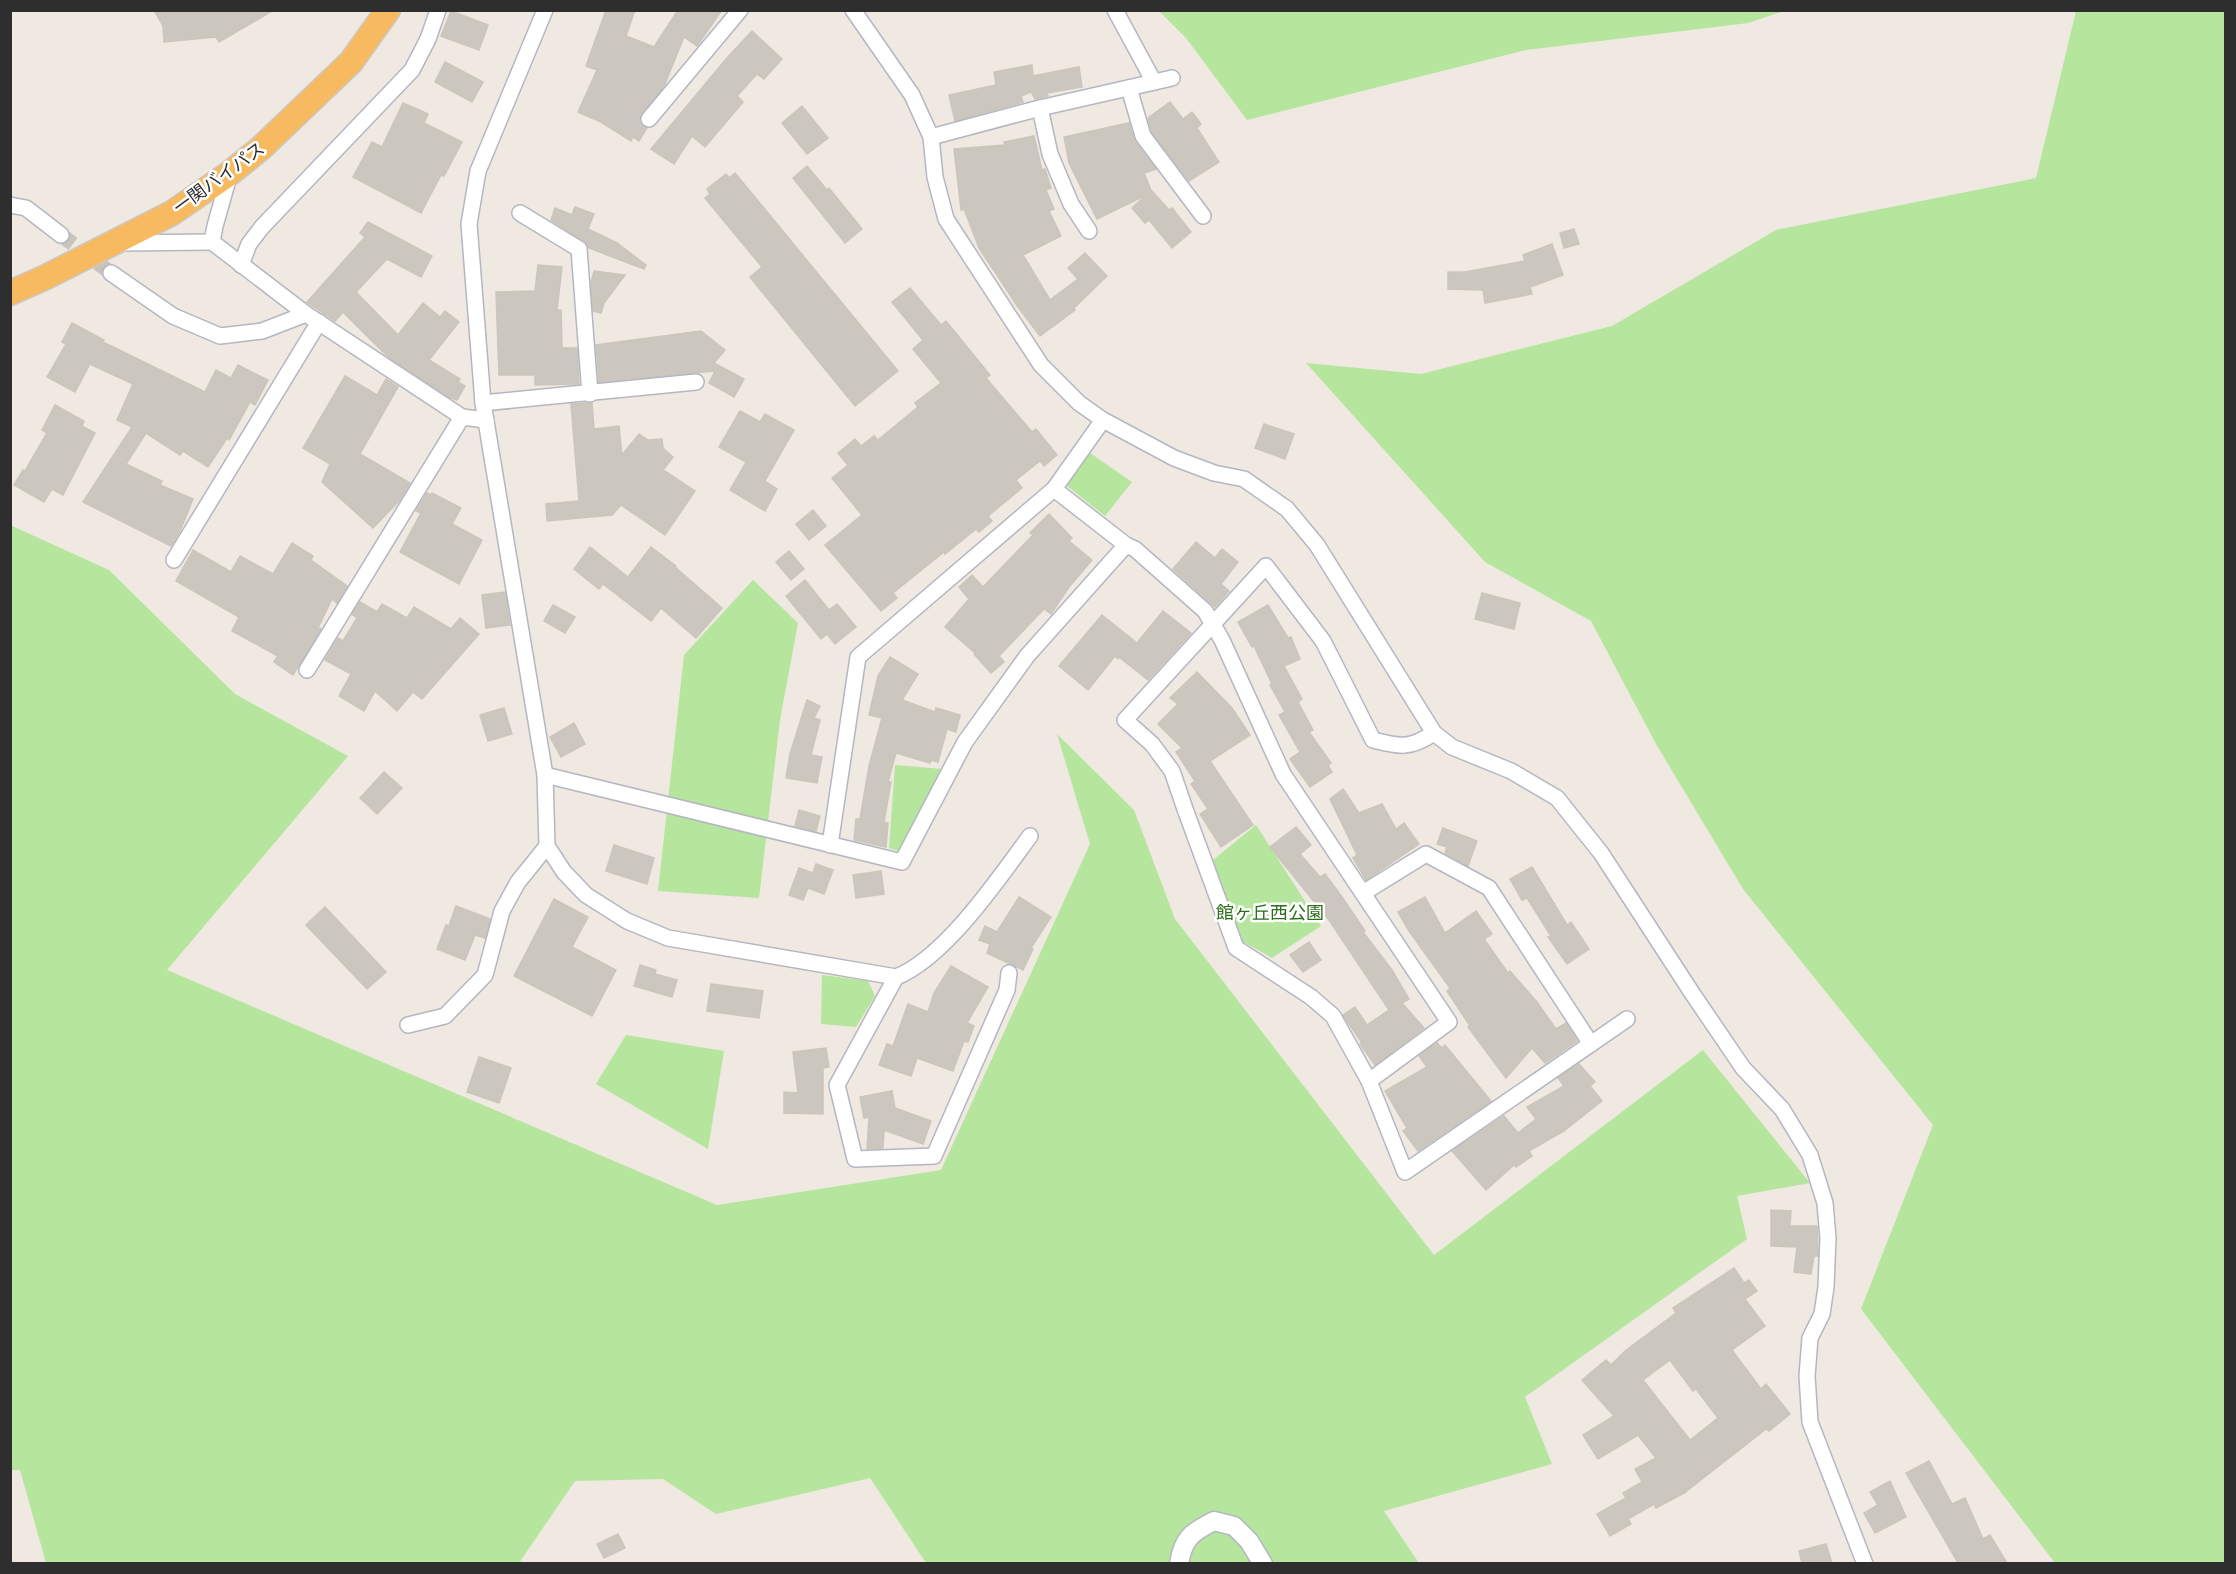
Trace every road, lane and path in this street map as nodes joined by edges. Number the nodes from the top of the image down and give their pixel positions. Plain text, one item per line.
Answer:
1 (388, 10) edge
2 (438, 10) edge
3 (545, 10) edge
4 (740, 10) edge
5 (853, 10) edge
6 (1115, 10) edge
7 (1172, 78) dead end
8 (1154, 82) junction
9 (1129, 88) junction
10 (1040, 108) junction
11 (649, 118) dead end
12 (931, 137) junction
13 (230, 173) junction
14 (10, 205) edge
15 (520, 213) dead end
16 (1203, 216) dead end
17 (1089, 231) dead end
18 (61, 235) tunnel mouth
19 (212, 242) junction
20 (112, 243) junction
21 (241, 265) junction
22 (111, 273) tunnel mouth
23 (10, 293) edge
24 (312, 318) junction
25 (696, 382) dead end
26 (590, 394) junction
27 (483, 403) junction
28 (462, 417) junction
29 (486, 420) junction
30 (1103, 420) junction
31 (1054, 489) junction
32 (1126, 546) junction
33 (174, 560) dead end
34 (1213, 624) junction
35 (307, 670) dead end
36 (1434, 733) junction
37 (545, 775) junction
38 (1030, 836) dead end
39 (830, 845) junction
40 (547, 846) junction
41 (1363, 893) junction
42 (1010, 974) dead end
43 (896, 978) junction
44 (1627, 1019) dead end
45 (408, 1025) dead end
46 (1591, 1044) junction
47 (1369, 1081) junction
48 (1179, 1563) edge
49 (1263, 1563) edge
50 (1865, 1563) edge

1 - 13 highway, 一関バイパス
2 - 21 street
3 - 27 street
4 - 11 street
5 - 12 street
6 - 8 street
7 - 8 street
8 - 9 street
9 - 10 street
9 - 16 street
10 - 12 street
10 - 17 street
12 - 30 street
13 - 19 street
13 - 20 highway, 一関バイパス
14 - 18 street
15 - 26 street
19 - 20 street
19 - 21 street
20 - 23 highway, 一関バイパス
21 - 24 street
22 - 24 street
24 - 28 street
24 - 33 street
25 - 26 street
26 - 27 street
27 - 29 street
28 - 29 street
28 - 35 street
29 - 37 street
30 - 31 street
30 - 36 street
31 - 32 street
31 - 39 street
32 - 34 street
32 - 39 street
34 - 36 street
34 - 41 street
34 - 47 street
36 - 50 street
37 - 39 street
37 - 40 street
38 - 43 street
40 - 43 street
40 - 45 street
41 - 46 street
41 - 47 street
42 - 43 street
44 - 46 street
46 - 47 street
48 - 49 street

